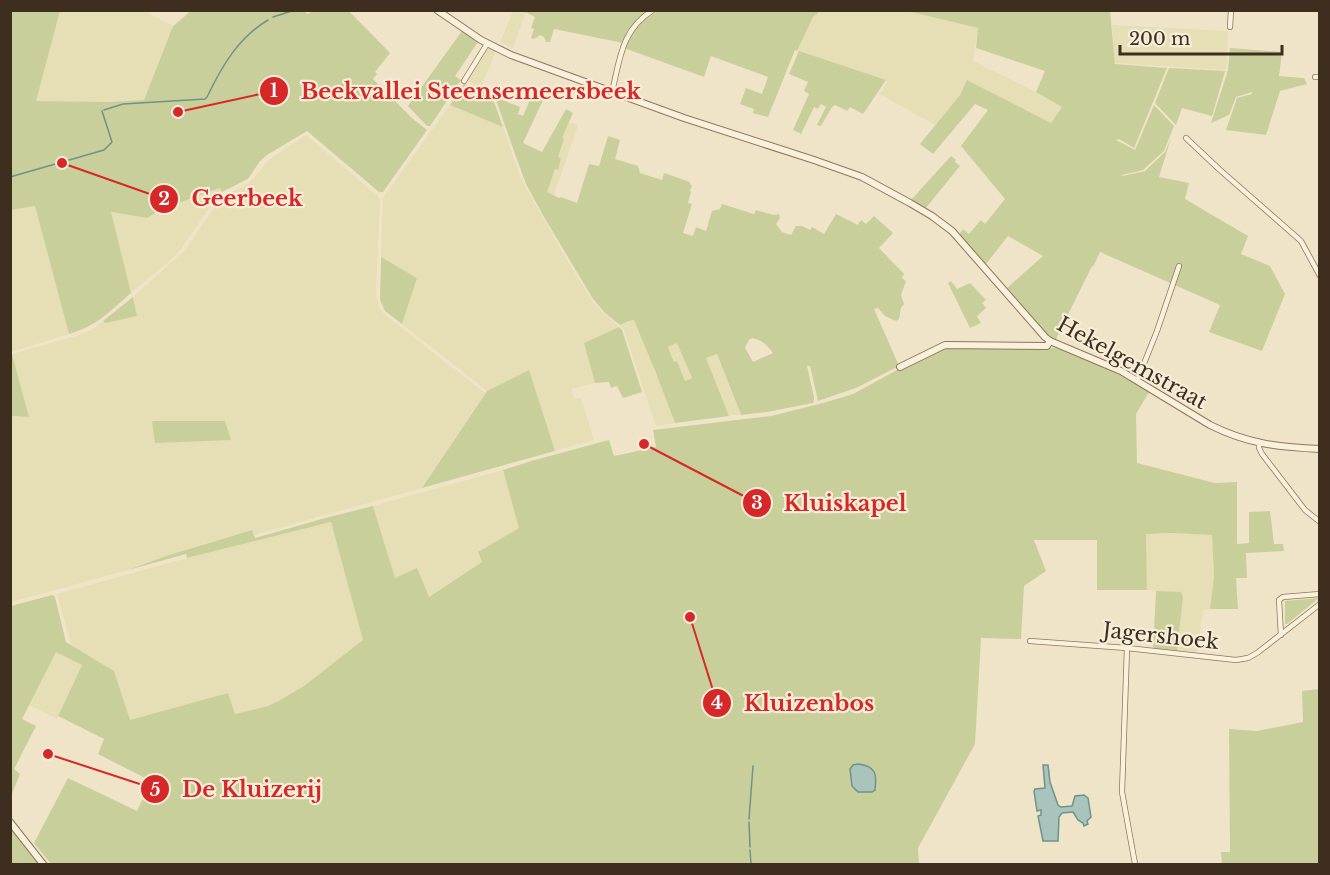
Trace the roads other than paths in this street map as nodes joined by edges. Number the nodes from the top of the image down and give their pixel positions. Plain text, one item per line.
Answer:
1 (437, 10) edge
2 (653, 10) edge
3 (1231, 10) edge
4 (1230, 27) dead end
5 (488, 44) junction
6 (464, 81) dead end
7 (612, 93) junction
8 (1186, 138) dead end
9 (1179, 266) dead end
10 (1320, 276) edge
11 (1050, 341) junction
12 (900, 367) dead end
13 (1137, 381) junction
14 (1259, 443) junction
15 (1320, 449) edge
16 (1320, 522) edge
17 (1320, 594) edge
18 (1320, 604) edge
19 (1281, 635) junction
20 (1030, 641) dead end
21 (1127, 648) junction
22 (10, 822) edge
23 (43, 864) edge
24 (1135, 864) edge

1 - 5 street, Hekelgemstraat
2 - 7 street
3 - 4 street
5 - 6 street
5 - 7 street, Hekelgemstraat
7 - 11 street, Hekelgemstraat
8 - 10 street
9 - 13 street
11 - 12 street
11 - 13 street, Hekelgemstraat
13 - 14 street, Hekelgemstraat
14 - 15 street, Hekelgemstraat
14 - 16 street
17 - 19 street
18 - 19 street, Jagershoek
19 - 21 street, Jagershoek
20 - 21 street, Jagershoek
21 - 24 street
22 - 23 street

